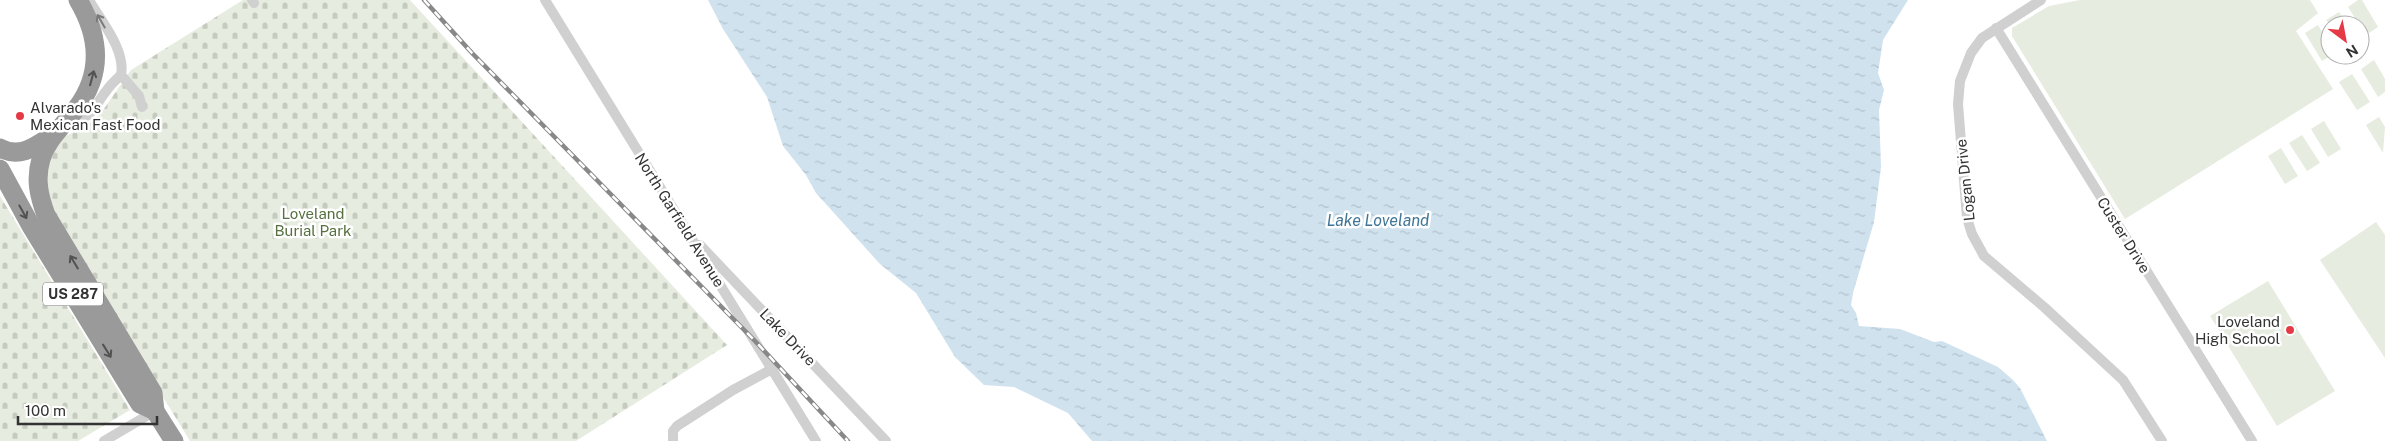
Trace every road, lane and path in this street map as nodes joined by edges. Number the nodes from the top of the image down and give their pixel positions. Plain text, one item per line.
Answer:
1 (78, 0) edge
2 (89, 0) edge
3 (545, 0) edge
4 (2041, 0) edge
5 (1996, 28) junction
6 (121, 75) junction
7 (142, 107) dead end
8 (67, 120) junction
9 (53, 135) junction
10 (0, 148) edge
11 (0, 169) edge
12 (689, 234) junction
13 (772, 369) junction
14 (155, 411) junction
15 (104, 441) edge
16 (174, 441) edge
17 (673, 441) edge
18 (816, 441) edge
19 (886, 441) edge
20 (2162, 441) edge
21 (2252, 441) edge

8 -> 1 highway, US 287
6 -> 2 street
3 - 12 street, North Garfield Avenue
4 - 5 street, Logan Drive
5 - 20 street, Logan Drive
5 - 21 street, Custer Drive
6 - 7 street
6 - 8 street
8 - 9 highway, US 287
9 - 10 highway
14 -> 9 highway, US 287
11 -> 14 highway, US 287
12 - 13 street, North Garfield Avenue
12 - 19 street, Lake Drive
13 - 17 street
13 - 18 street, North Garfield Avenue
14 - 15 street
14 - 16 highway, US 287

